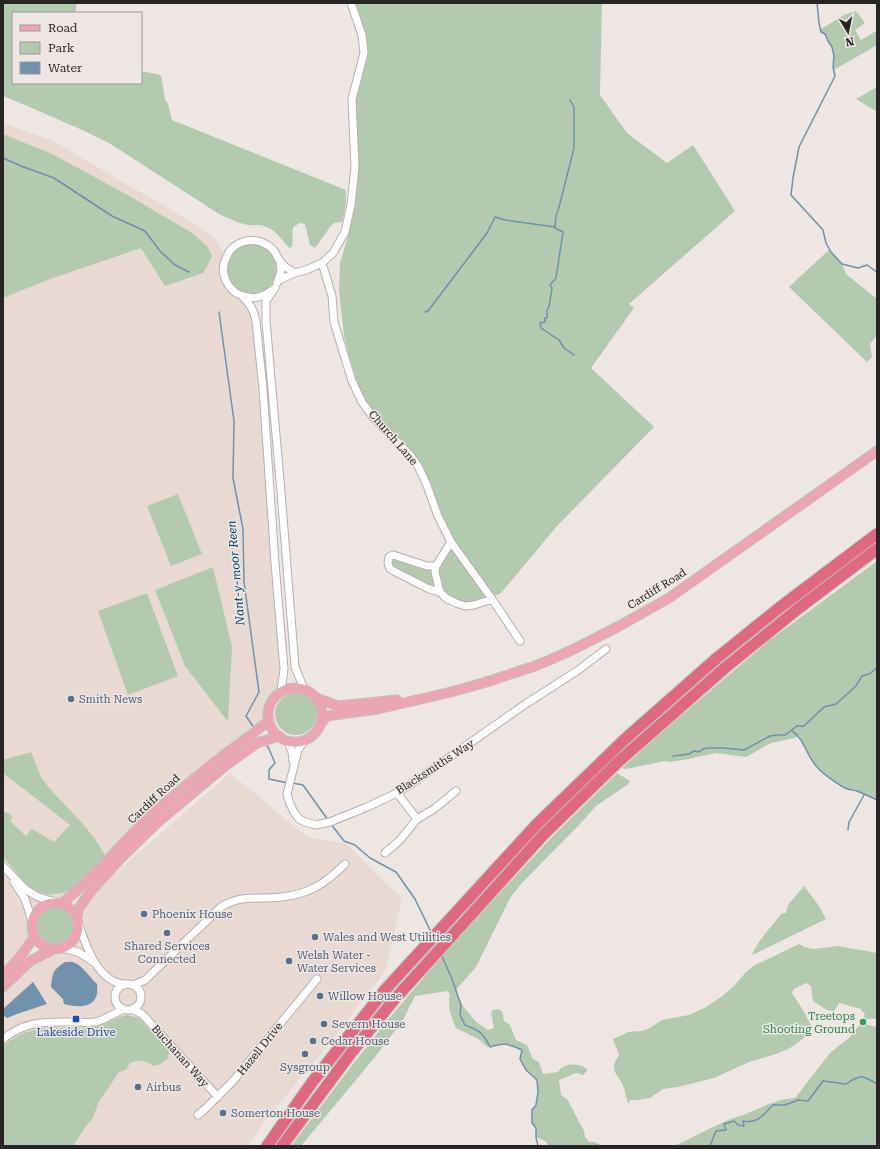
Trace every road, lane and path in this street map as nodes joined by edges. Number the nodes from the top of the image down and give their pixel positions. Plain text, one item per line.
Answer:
1 (351, 3) edge
2 (280, 262) junction
3 (322, 263) junction
4 (295, 273) junction
5 (279, 280) junction
6 (274, 288) junction
7 (243, 297) junction
8 (877, 451) edge
9 (877, 534) edge
10 (451, 542) junction
11 (877, 549) edge
12 (436, 566) junction
13 (440, 592) junction
14 (492, 599) junction
15 (520, 641) dead end
16 (606, 649) dead end
17 (304, 689) junction
18 (281, 691) junction
19 (316, 698) junction
20 (425, 698) junction
21 (269, 720) junction
22 (321, 723) junction
23 (279, 736) junction
24 (304, 740) junction
25 (288, 741) junction
26 (294, 765) junction
27 (456, 791) dead end
28 (397, 793) junction
29 (417, 819) junction
30 (385, 853) dead end
31 (345, 864) dead end
32 (5, 868) edge
33 (59, 903) junction
34 (32, 920) junction
35 (78, 920) junction
36 (34, 937) junction
37 (58, 949) junction
38 (96, 964) junction
39 (3, 976) edge
40 (317, 979) dead end
41 (145, 980) junction
42 (111, 981) junction
43 (129, 985) junction
44 (3, 987) edge
45 (140, 991) junction
46 (117, 992) junction
47 (141, 1000) junction
48 (117, 1002) junction
49 (124, 1009) junction
50 (132, 1009) junction
51 (142, 1014) junction
52 (107, 1017) junction
53 (3, 1039) edge
54 (218, 1098) junction
55 (198, 1115) dead end
56 (267, 1146) edge
57 (282, 1146) edge

1 - 3 street
2 - 4 street
2 - 5 street
2 - 7 street
3 - 4 street
3 - 10 street, Church Lane
4 - 5 street
5 - 6 street
6 - 7 street
6 - 17 street
7 - 18 street
8 - 20 main road, Cardiff Road
9 - 56 highway
10 - 12 street
10 - 14 street, Church Lane
11 - 57 highway
12 - 13 street
12 - 13 street
13 - 14 street
14 - 15 street, Church Lane
16 - 28 street, Blacksmiths Way
17 - 18 main road
17 - 19 main road
18 - 21 main road
19 - 20 main road, Cardiff Road
19 - 22 main road
20 - 22 main road, Cardiff Road
21 - 23 main road
21 - 33 main road, Cardiff Road
22 - 24 main road
23 - 25 main road
23 - 35 main road, Cardiff Road
24 - 25 main road
24 - 26 street, Blacksmiths Way
25 - 26 street, Blacksmiths Way
26 - 28 street, Blacksmiths Way
27 - 29 street
28 - 29 street
29 - 30 street
31 - 41 street
32 - 33 street
32 - 34 street
33 - 34 main road, Cardiff Road
33 - 35 main road
34 - 36 main road
35 - 37 main road, Cardiff Road
35 - 38 street
36 - 37 main road
36 - 39 main road
37 - 38 street
37 - 44 main road, Cardiff Road
38 - 42 street
40 - 54 street, Hazell Drive
41 - 43 street
41 - 45 street
42 - 43 street
42 - 46 street
43 - 45 street
43 - 46 street
45 - 47 street
46 - 48 street
47 - 50 street
47 - 51 street
48 - 49 street
48 - 52 street
49 - 50 street, Buchanan Way
49 - 52 street
50 - 51 street, Buchanan Way
51 - 54 street, Buchanan Way
52 - 53 street
54 - 55 street, Hazell Drive

